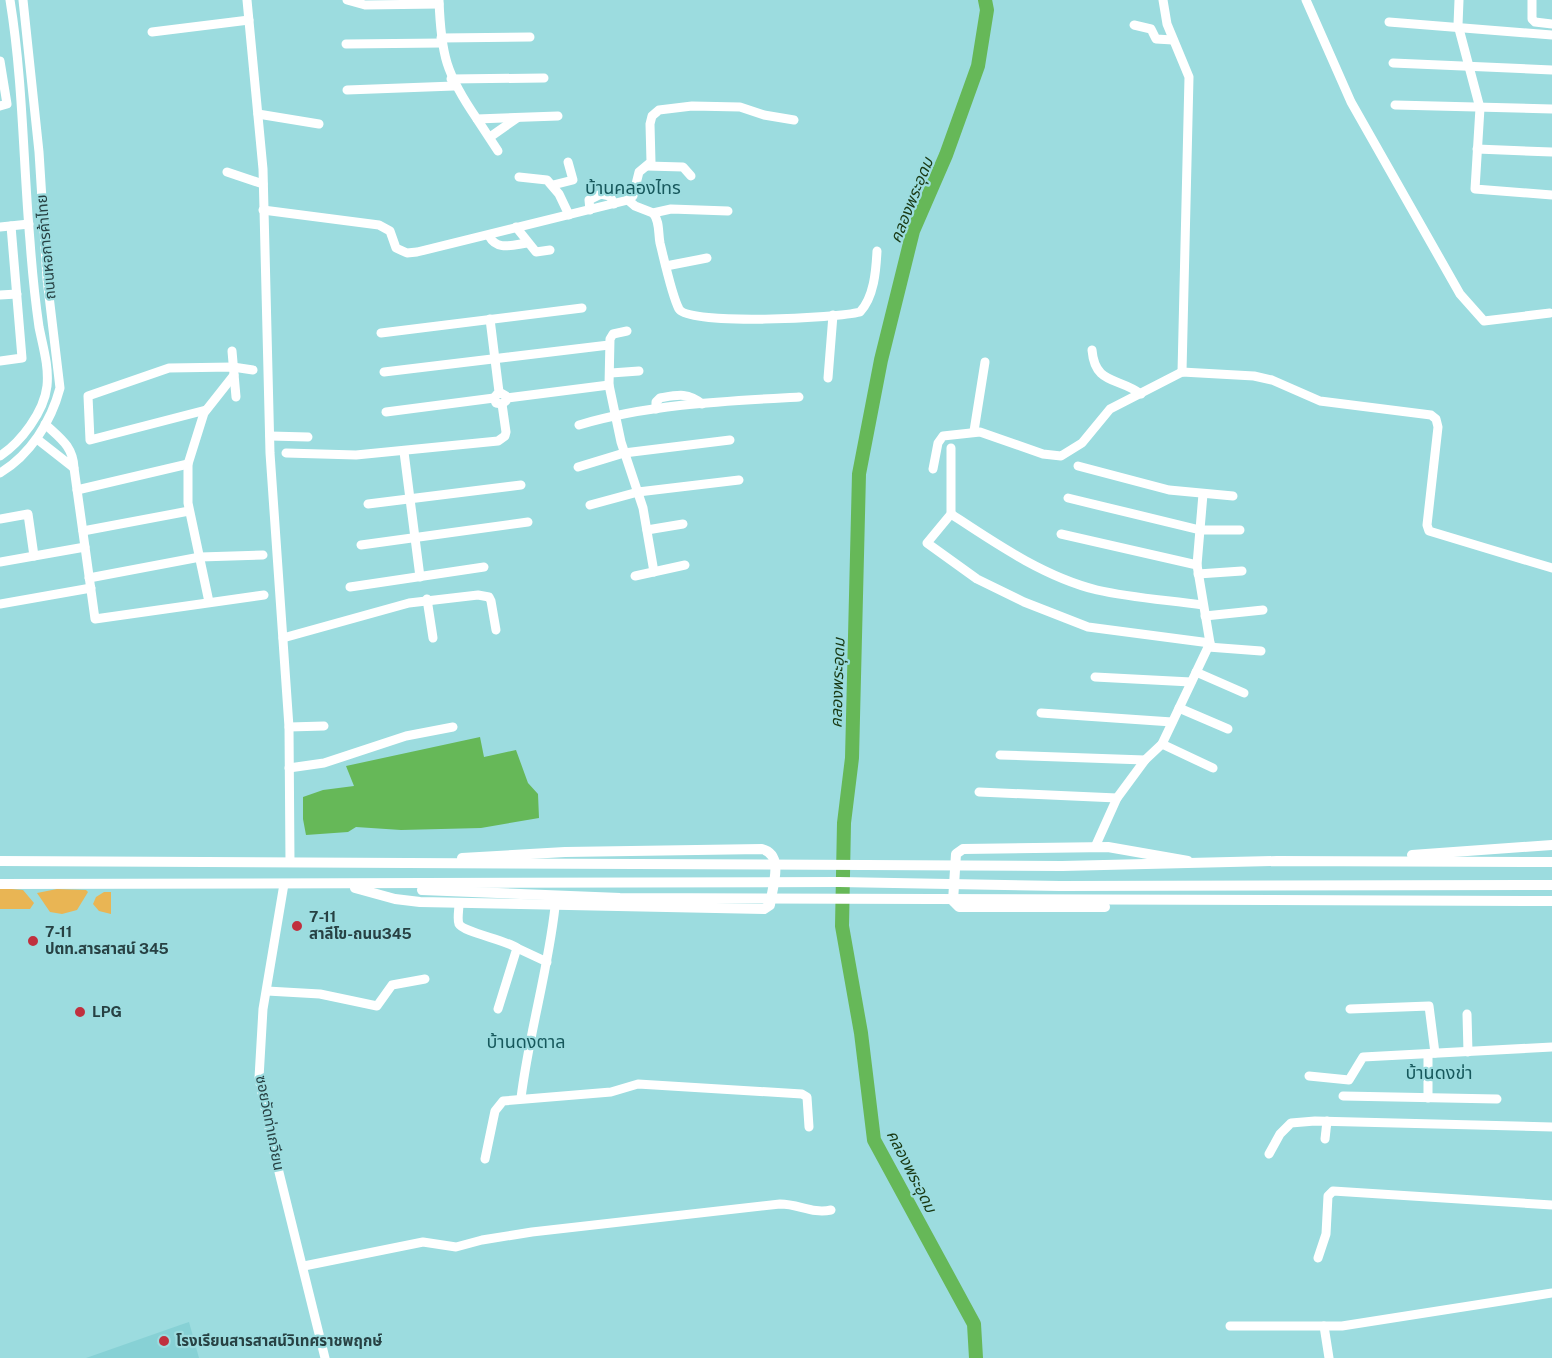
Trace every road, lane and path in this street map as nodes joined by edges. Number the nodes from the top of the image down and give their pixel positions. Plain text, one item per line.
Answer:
1 (9, 0) edge
2 (22, 0) edge
3 (247, 0) edge
4 (347, 0) edge
5 (1163, 0) edge
6 (1306, 0) edge
7 (1459, 0) edge
8 (1532, 0) edge
9 (387, 2) edge
10 (439, 2) edge
11 (249, 20) junction
12 (1389, 22) dead end
13 (1552, 24) edge
14 (1134, 25) dead end
15 (1458, 27) junction
16 (152, 32) dead end
17 (1552, 35) edge
18 (530, 36) dead end
19 (1173, 40) junction
20 (442, 41) junction
21 (346, 44) dead end
22 (0, 61) edge
23 (1393, 63) dead end
24 (1469, 67) junction
25 (1552, 70) edge
26 (544, 78) dead end
27 (453, 83) junction
28 (347, 90) dead end
29 (1395, 105) dead end
30 (0, 106) edge
31 (1480, 108) junction
32 (1552, 110) edge
33 (258, 114) junction
34 (558, 116) dead end
35 (517, 118) junction
36 (477, 119) junction
37 (794, 120) dead end
38 (319, 124) dead end
39 (489, 136) junction
40 (1477, 149) junction
41 (498, 151) dead end
42 (1552, 152) edge
43 (568, 162) dead end
44 (647, 166) junction
45 (227, 172) dead end
46 (691, 176) dead end
47 (519, 177) dead end
48 (263, 184) junction
49 (553, 185) junction
50 (1552, 195) edge
51 (628, 200) junction
52 (263, 210) junction
53 (728, 211) dead end
54 (653, 213) junction
55 (569, 215) junction
56 (29, 224) junction
57 (11, 226) junction
58 (0, 227) edge
59 (516, 227) junction
60 (489, 236) junction
61 (527, 243) junction
62 (550, 250) dead end
63 (877, 251) dead end
64 (707, 258) dead end
65 (666, 266) junction
66 (17, 294) junction
67 (0, 295) edge
68 (582, 308) dead end
69 (1551, 311) edge
70 (833, 315) junction
71 (490, 319) junction
72 (627, 331) dead end
73 (381, 333) dead end
74 (609, 345) junction
75 (1092, 350) dead end
76 (232, 351) dead end
77 (495, 358) junction
78 (0, 361) edge
79 (985, 363) dead end
80 (253, 370) dead end
81 (234, 371) junction
82 (639, 371) dead end
83 (384, 372) dead end
84 (1182, 372) junction
85 (611, 373) junction
86 (828, 378) dead end
87 (609, 385) junction
88 (1141, 394) junction
89 (236, 397) dead end
90 (799, 397) dead end
91 (501, 398) junction
92 (206, 410) junction
93 (386, 412) dead end
94 (614, 415) junction
95 (45, 424) junction
96 (579, 425) dead end
97 (974, 431) junction
98 (270, 436) junction
99 (308, 437) dead end
100 (37, 439) junction
101 (730, 440) dead end
102 (951, 448) dead end
103 (404, 452) junction
104 (279, 453) junction
105 (624, 453) junction
106 (0, 456) edge
107 (188, 464) junction
108 (1078, 466) dead end
109 (578, 467) dead end
110 (74, 468) junction
111 (933, 469) dead end
112 (0, 473) edge
113 (739, 480) dead end
114 (520, 485) dead end
115 (77, 490) junction
116 (638, 492) junction
117 (1203, 494) junction
118 (1233, 496) dead end
119 (1068, 498) dead end
120 (410, 499) junction
121 (368, 504) dead end
122 (590, 505) dead end
123 (189, 511) junction
124 (951, 514) junction
125 (0, 519) edge
126 (528, 522) dead end
127 (683, 524) dead end
128 (647, 530) junction
129 (1200, 530) junction
130 (1240, 530) dead end
131 (83, 531) junction
132 (1061, 534) dead end
133 (415, 538) junction
134 (361, 545) dead end
135 (85, 547) junction
136 (263, 555) dead end
137 (34, 556) junction
138 (200, 557) junction
139 (0, 562) edge
140 (685, 565) dead end
141 (484, 567) dead end
142 (1552, 568) edge
143 (1198, 570) junction
144 (1242, 571) dead end
145 (654, 572) junction
146 (635, 576) dead end
147 (420, 577) junction
148 (90, 583) junction
149 (350, 587) dead end
150 (264, 595) dead end
151 (427, 599) junction
152 (209, 602) junction
153 (0, 604) edge
154 (1203, 604) junction
155 (1263, 610) dead end
156 (1205, 616) junction
157 (496, 630) dead end
158 (283, 638) junction
159 (433, 638) dead end
160 (1209, 645) junction
161 (1261, 651) dead end
162 (1196, 672) junction
163 (1095, 677) dead end
164 (1191, 682) junction
165 (1244, 693) dead end
166 (1179, 708) junction
167 (1041, 713) dead end
168 (1173, 722) junction
169 (324, 726) dead end
170 (289, 727) junction
171 (453, 727) dead end
172 (1228, 729) dead end
173 (1162, 744) junction
174 (1000, 754) dead end
175 (1144, 760) junction
176 (289, 768) junction
177 (1213, 768) dead end
178 (979, 792) dead end
179 (1117, 798) junction
180 (1552, 844) edge
181 (1095, 847) junction
182 (1385, 860) junction
183 (0, 861) edge
184 (290, 862) junction
185 (1552, 862) edge
186 (1195, 863) junction
187 (399, 864) junction
188 (0, 884) edge
189 (284, 884) junction
190 (344, 884) junction
191 (386, 884) junction
192 (1552, 885) edge
193 (1552, 901) edge
194 (1131, 902) junction
195 (459, 904) junction
196 (555, 907) junction
197 (517, 948) junction
198 (547, 962) junction
199 (425, 979) dead end
200 (267, 991) junction
201 (498, 1009) dead end
202 (1350, 1009) dead end
203 (1467, 1014) dead end
204 (1552, 1047) edge
205 (1468, 1052) junction
206 (1431, 1054) junction
207 (1309, 1076) dead end
208 (1343, 1096) dead end
209 (521, 1098) junction
210 (1428, 1098) junction
211 (1497, 1099) dead end
212 (1327, 1121) junction
213 (809, 1127) dead end
214 (1552, 1127) edge
215 (1325, 1139) dead end
216 (1269, 1154) dead end
217 (485, 1159) dead end
218 (1552, 1205) edge
219 (831, 1210) dead end
220 (1318, 1258) dead end
221 (304, 1266) junction
222 (1552, 1293) edge
223 (1230, 1326) dead end
224 (1324, 1326) junction
225 (325, 1358) edge
226 (1329, 1358) edge

1 - 56 street, ถนนหอการค้าไทย
2 - 95 street, ถนนหอการค้าไทย
3 - 11 street
4 - 9 street
5 - 19 street
6 - 69 street
7 - 15 street
8 - 13 street
9 - 10 street
10 - 20 street
11 - 16 street
11 - 33 street
12 - 15 street
14 - 19 street
15 - 17 street
15 - 24 street
18 - 20 street
19 - 84 street
20 - 21 street
20 - 27 street
22 - 30 street
23 - 24 street
24 - 25 street
24 - 31 street
26 - 27 street
27 - 28 street
27 - 36 street
29 - 31 street
31 - 32 street
31 - 40 street
33 - 38 street
33 - 48 street
34 - 35 street
35 - 36 street
35 - 39 street
36 - 39 street
37 - 44 street
39 - 41 street
40 - 42 street
40 - 50 street
43 - 49 street
44 - 46 street
44 - 51 street
45 - 48 street
47 - 49 street
48 - 52 street
49 - 55 street
51 - 54 street
51 - 55 street
52 - 60 street
52 - 98 street
53 - 54 street
54 - 65 street
55 - 59 street
56 - 57 street
56 - 106 street, ถนนหอการค้าไทย
57 - 58 street
57 - 66 street
59 - 60 street
59 - 61 street
60 - 61 street
61 - 62 street
63 - 70 street
64 - 65 street
65 - 70 street
66 - 67 street
66 - 78 street
68 - 71 street
70 - 86 street
71 - 73 street
71 - 77 street
72 - 74 street
74 - 77 street
74 - 85 street
75 - 88 street
76 - 81 street
77 - 83 street
77 - 91 street
79 - 97 street
80 - 81 street
81 - 89 street
81 - 92 street
81 - 92 street
82 - 85 street
84 - 88 street
84 - 142 street
85 - 87 street
87 - 91 street
87 - 94 street
88 - 97 street
90 - 94 street
91 - 93 street
91 - 103 street
92 - 107 street
94 - 96 street
94 - 105 street
95 - 100 street, ถนนหอการค้าไทย
95 - 110 street
97 - 111 street
98 - 99 street
98 - 104 street
100 - 110 street
100 - 112 street, ถนนหอการค้าไทย
101 - 105 street
102 - 124 street
103 - 104 street
103 - 120 street
104 - 158 street
105 - 109 street
105 - 116 street
107 - 115 street
107 - 123 street
108 - 117 street
110 - 115 street
113 - 116 street
114 - 120 street
115 - 131 street
116 - 122 street
116 - 128 street
117 - 118 street
117 - 129 street
119 - 129 street
120 - 121 street
120 - 133 street
123 - 131 street
123 - 138 street
124 - 154 street
124 - 160 street
125 - 137 street
126 - 133 street
127 - 128 street
128 - 145 street
129 - 130 street
129 - 143 street
131 - 135 street
132 - 143 street
133 - 134 street
133 - 147 street
135 - 137 street
135 - 148 street
136 - 138 street
137 - 139 street
138 - 148 street
138 - 152 street
140 - 145 street
141 - 147 street
143 - 144 street
143 - 154 street
145 - 146 street
147 - 149 street
148 - 152 street
148 - 153 street
150 - 152 street
151 - 157 street
151 - 158 street
151 - 159 street
154 - 156 street
155 - 156 street
156 - 160 street
158 - 170 street
160 - 161 street
160 - 162 street
162 - 164 street
162 - 165 street
163 - 164 street
164 - 166 street
166 - 168 street
166 - 172 street
167 - 168 street
168 - 173 street
169 - 170 street
170 - 176 street
171 - 176 street
173 - 175 street
173 - 177 street
174 - 175 street
175 - 179 street
176 - 184 street
178 - 179 street
179 - 181 street
180 - 182 main road
181 - 186 main road
181 - 194 main road
182 - 185 main road
182 - 186 main road
183 - 184 main road
184 - 187 main road
186 - 187 main road
187 - 196 main road
188 - 189 main road
189 - 190 main road
189 - 200 street, ซอยวัดท่าเกวียน
190 - 191 main road
190 - 195 main road
191 - 192 main road
191 - 194 main road
193 - 194 main road
195 - 196 main road
195 - 197 street
196 - 198 street
197 - 198 street
197 - 201 street
198 - 209 street
199 - 200 street
200 - 221 street, ซอยวัดท่าเกวียน
202 - 206 street
203 - 205 street
204 - 205 street
205 - 206 street
206 - 207 street
206 - 210 street
208 - 210 street
209 - 213 street
209 - 217 street
210 - 211 street
212 - 214 street
212 - 215 street
212 - 216 street
218 - 220 street
219 - 221 street
221 - 225 street, ซอยวัดท่าเกวียน
222 - 224 street
223 - 224 street
224 - 226 street

